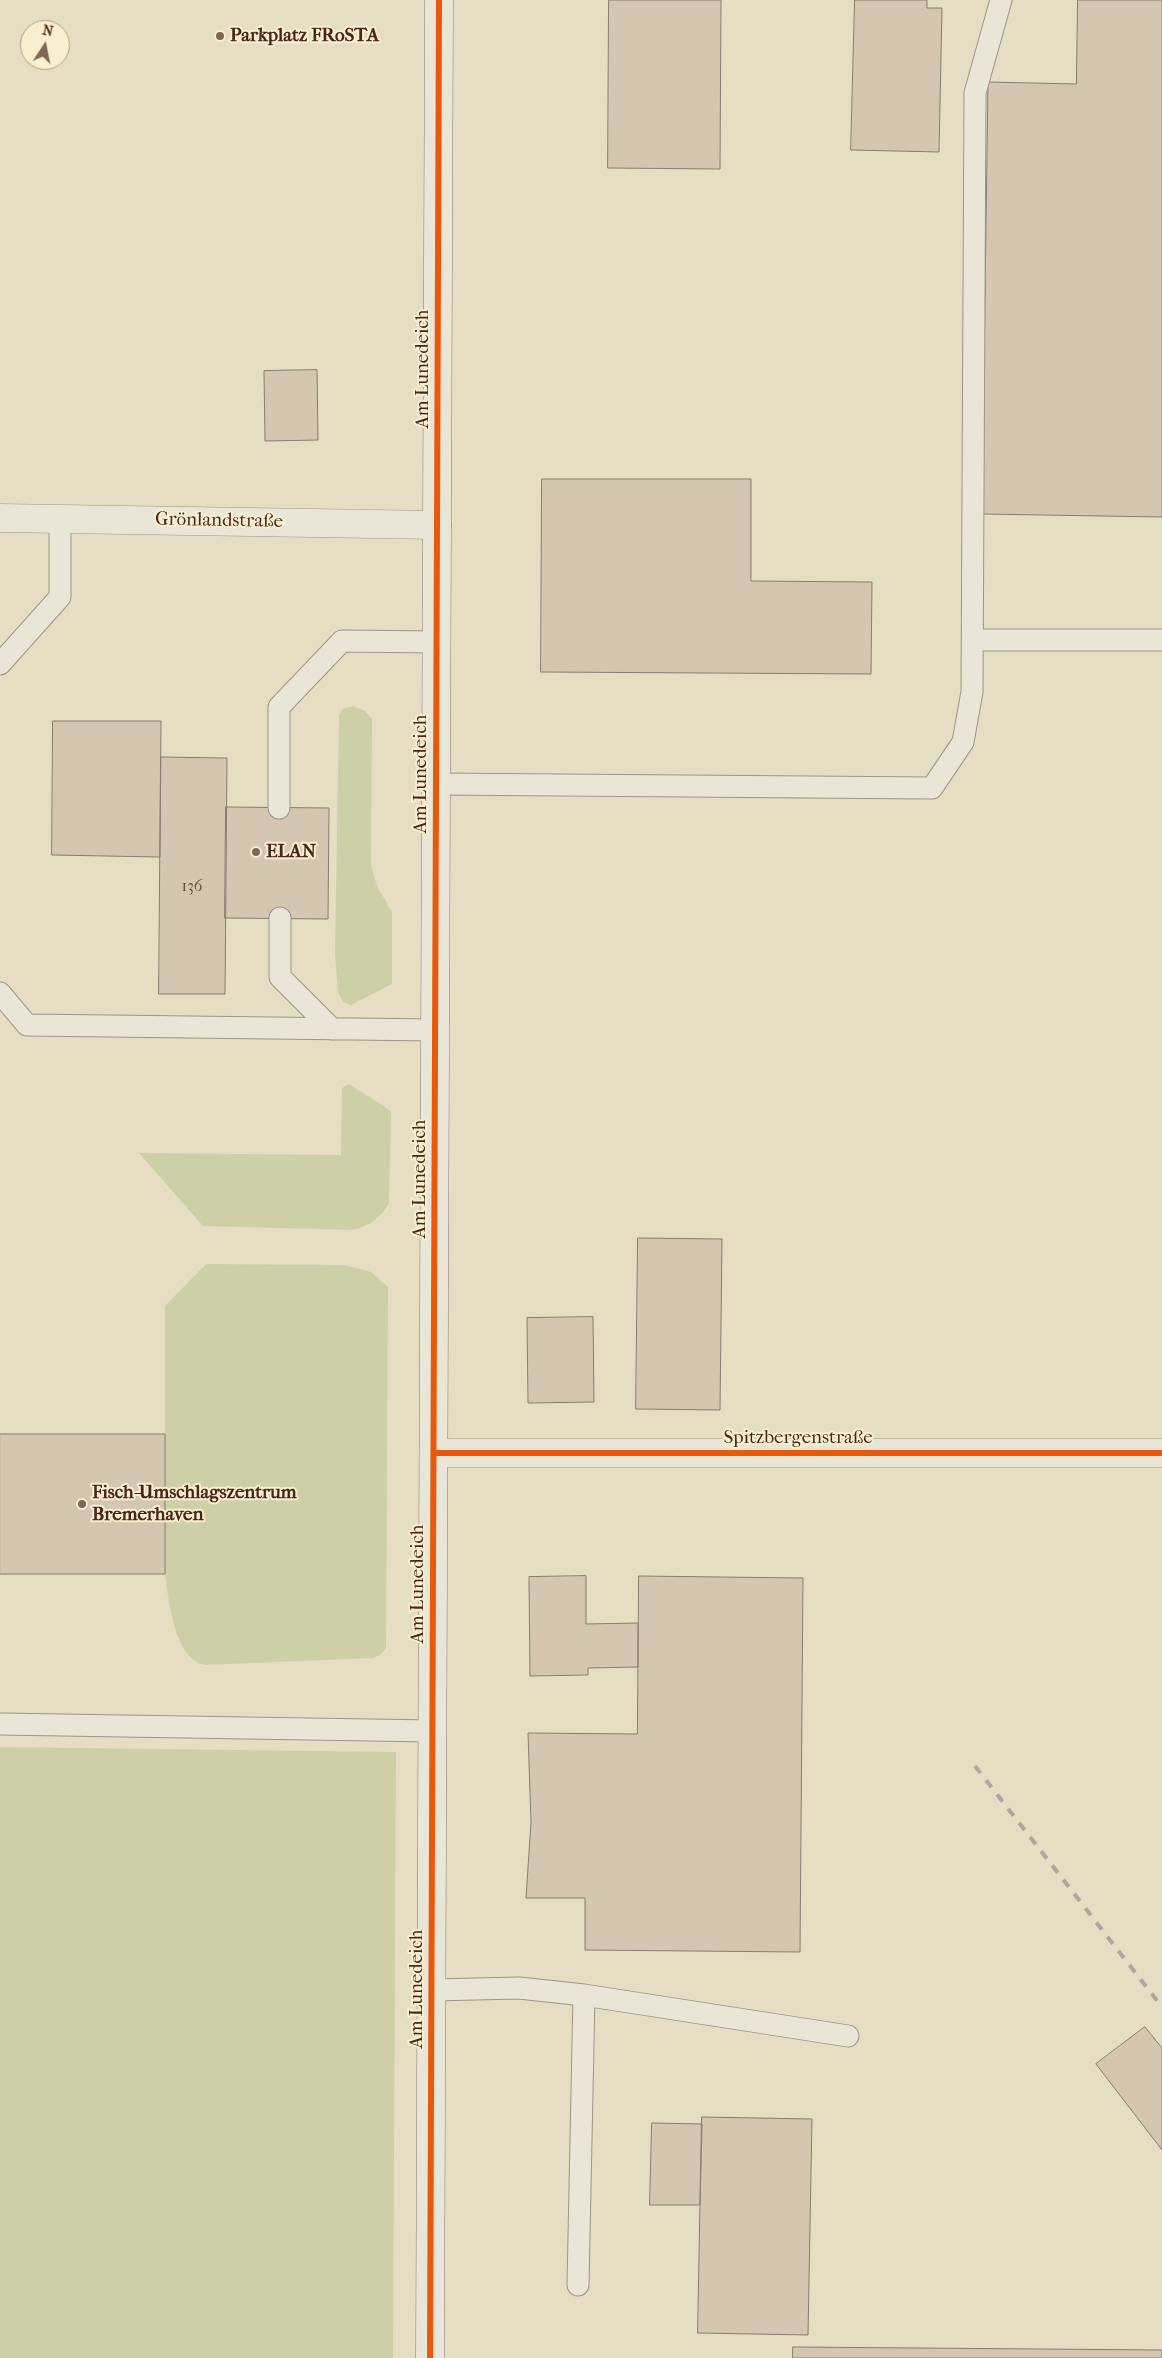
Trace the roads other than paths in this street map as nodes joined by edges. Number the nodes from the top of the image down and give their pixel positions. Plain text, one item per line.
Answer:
1 (439, 0) edge
2 (1001, 0) edge
3 (0, 518) edge
4 (60, 518) junction
5 (437, 525) junction
6 (973, 640) junction
7 (1162, 640) edge
8 (436, 642) junction
9 (0, 664) edge
10 (436, 784) junction
11 (279, 808) dead end
12 (280, 918) dead end
13 (0, 992) edge
14 (332, 1029) junction
15 (435, 1030) junction
16 (434, 1453) junction
17 (1162, 1453) edge
18 (0, 1724) edge
19 (432, 1731) junction
20 (432, 1990) junction
21 (584, 1995) junction
22 (848, 2036) dead end
23 (578, 2285) dead end
24 (430, 2358) edge

1 - 5 street, Am Lunedeich
2 - 6 lane
3 - 4 street, Grönlandstraße
4 - 5 street, Grönlandstraße
4 - 9 lane
5 - 8 street, Am Lunedeich
6 - 7 lane
6 - 10 lane
8 - 10 street, Am Lunedeich
8 - 11 lane
10 - 15 street, Am Lunedeich
12 - 14 lane
13 - 14 lane
14 - 15 lane
15 - 16 street, Am Lunedeich
16 - 17 street, Spitzbergenstraße
16 - 19 street, Am Lunedeich
18 - 19 lane
19 - 20 street, Am Lunedeich
20 - 21 lane
20 - 24 street, Am Lunedeich
21 - 22 lane
21 - 23 lane

